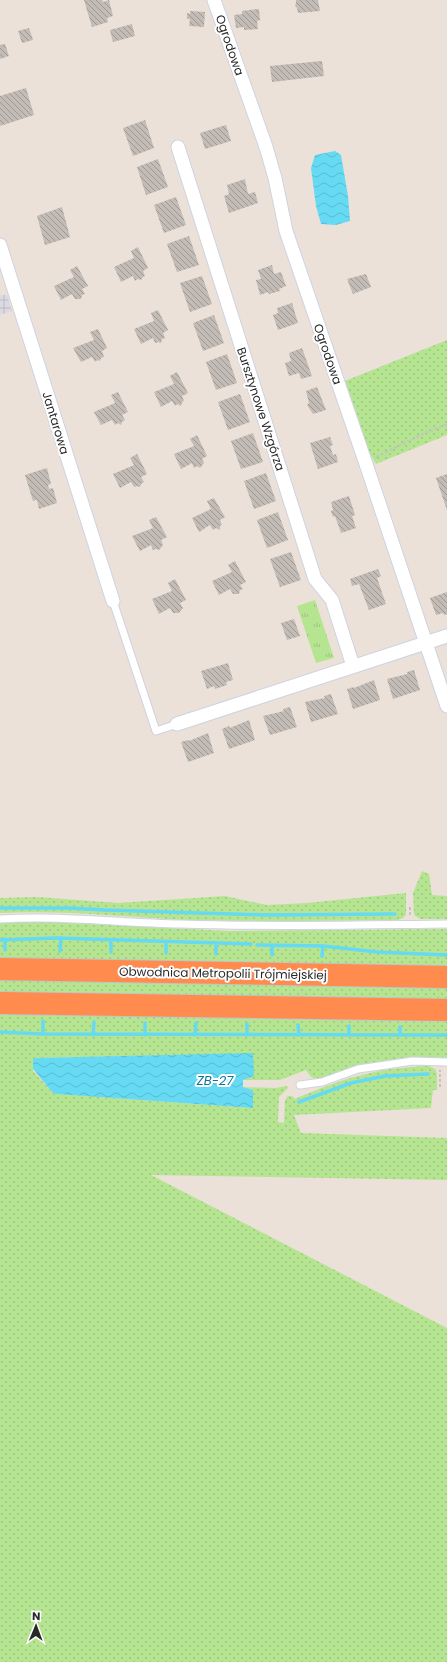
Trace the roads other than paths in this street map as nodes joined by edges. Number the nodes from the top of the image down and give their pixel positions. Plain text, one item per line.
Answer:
1 (214, 0) edge
2 (178, 147) dead end
3 (0, 245) edge
4 (113, 601) joint
5 (447, 636) edge
6 (426, 642) junction
7 (353, 666) junction
8 (447, 706) edge
9 (176, 724) joint
10 (0, 919) edge
11 (447, 924) edge
12 (0, 969) edge
13 (447, 977) edge
14 (0, 1003) edge
15 (447, 1010) edge
16 (444, 1062) edge
17 (300, 1085) dead end

1 - 6 street, Ogrodowa
2 - 7 street, Bursztynowe Wzgórza
3 - 4 street, Jantarowa
4 - 9 lane
5 - 6 street
6 - 7 street
6 - 8 street, Ogrodowa
7 - 9 street
10 - 11 lane
12 - 13 highway, Obwodnica Metropolii Trójmiejskiej
14 - 15 highway
16 - 17 lane

